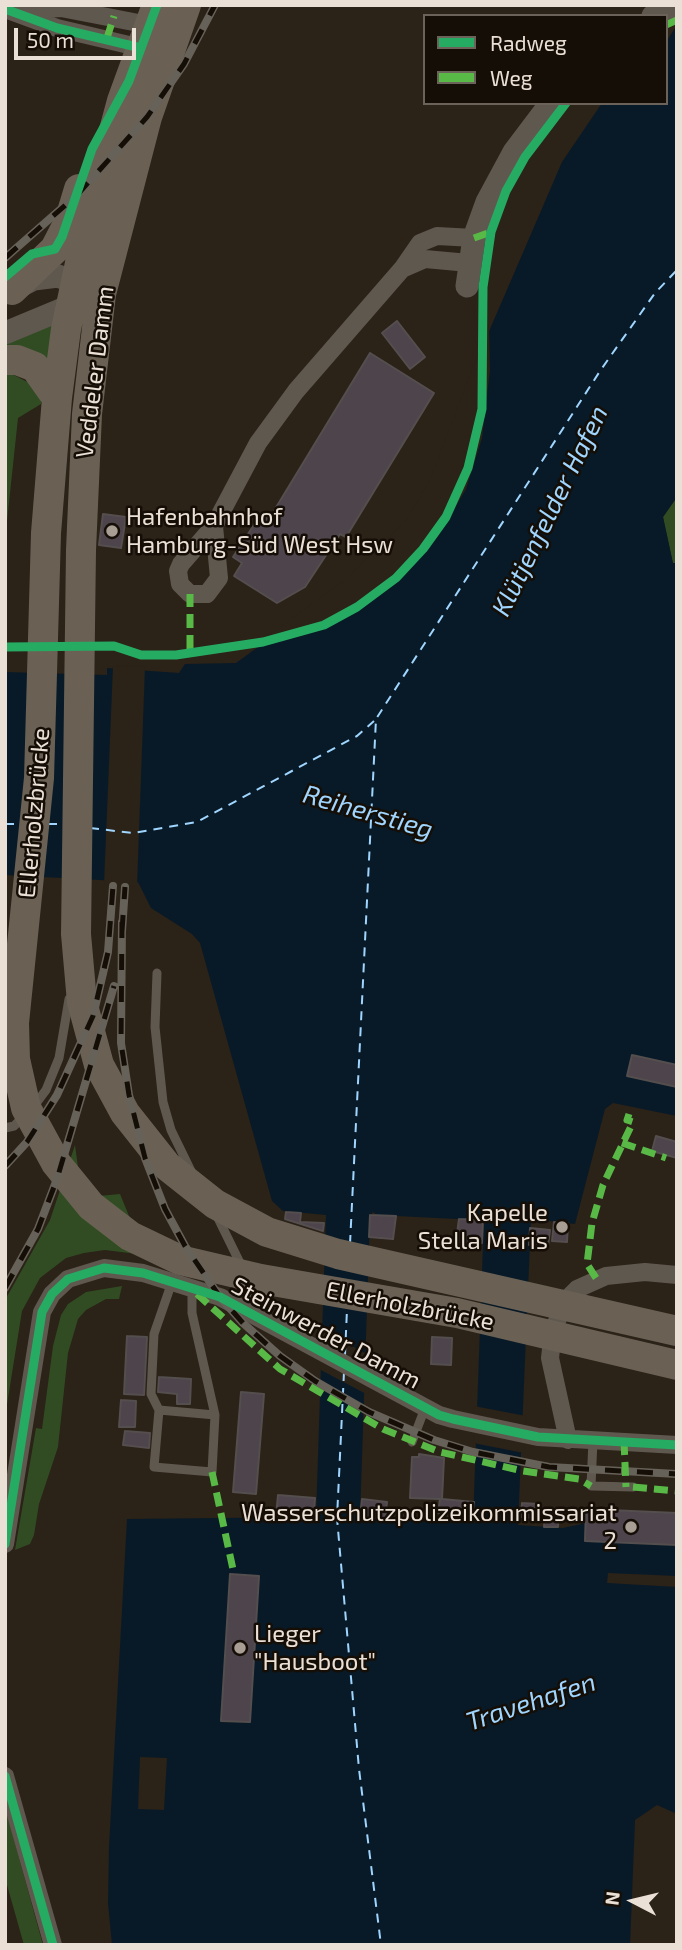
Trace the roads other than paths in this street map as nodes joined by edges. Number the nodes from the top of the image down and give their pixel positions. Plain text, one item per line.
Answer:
1 (9, 10) edge
2 (163, 28) edge
3 (129, 81) junction
4 (550, 105) edge
5 (474, 238) junction
6 (469, 262) junction
7 (402, 269) junction
8 (467, 286) dead end
9 (12, 290) joint
10 (82, 294) junction
11 (5, 333) edge
12 (5, 360) edge
13 (57, 398) junction
14 (214, 526) dead end
15 (43, 666) joint
16 (80, 667) joint
17 (72, 929) dead end
18 (157, 973) dead end
19 (5, 1128) edge
20 (677, 1275) edge
21 (172, 1282) junction
22 (192, 1290) junction
23 (244, 1308) junction
24 (677, 1331) edge
25 (677, 1365) edge
26 (425, 1408) junction
27 (159, 1410) junction
28 (215, 1415) junction
29 (568, 1440) junction
30 (593, 1440) junction
31 (412, 1442) dead end
32 (677, 1445) edge
33 (633, 1487) dead end
34 (5, 1544) edge
35 (5, 1776) edge
36 (53, 1945) edge

1 - 2 street
1 - 2 street
2 - 3 main road, Veddeler Damm
2 - 10 main road, Veddeler Damm
3 - 9 main road
3 - 10 main road, Veddeler Damm
4 - 5 street
5 - 6 street
5 - 7 street
6 - 7 street
6 - 8 street
7 - 14 street
9 - 10 street
10 - 11 street
10 - 13 main road, Veddeler Damm
10 - 16 main road, Veddeler Damm
12 - 13 main road
13 - 15 main road, Veddeler Damm
15 - 25 main road, Ellerholzbrücke
16 - 24 main road, Ellerholzbrücke
17 - 19 lane
18 - 23 lane
20 - 29 street
21 - 22 street, Steinwerder Damm
21 - 27 lane
21 - 34 street, Steinwerder Damm
22 - 23 street, Steinwerder Damm
22 - 28 lane
23 - 26 street, Steinwerder Damm
26 - 29 street, Steinwerder Damm
26 - 31 lane
27 - 28 lane
27 - 28 lane
29 - 30 street, Steinwerder Damm
30 - 32 street, Steinwerder Damm
30 - 33 lane
35 - 36 street

